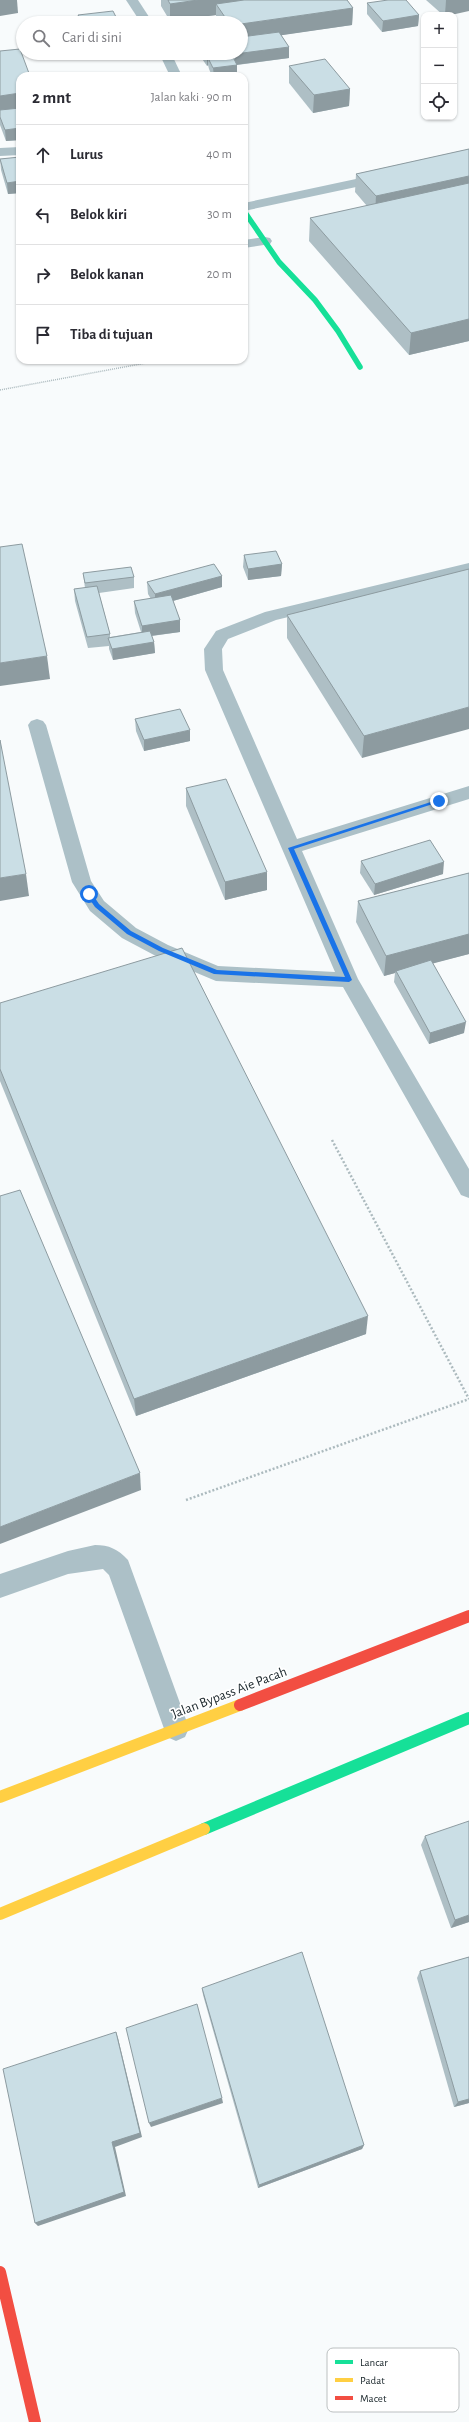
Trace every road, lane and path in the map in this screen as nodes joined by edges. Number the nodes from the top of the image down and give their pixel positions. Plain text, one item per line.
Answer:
1 (132, 0) edge
2 (142, 16) edge
3 (168, 60) edge
4 (174, 72) edge
5 (16, 151) edge
6 (0, 152) edge
7 (399, 174) edge
8 (248, 206) edge
9 (248, 217) edge
10 (265, 241) junction
11 (248, 243) edge
12 (140, 364) edge
13 (360, 368) dead end
14 (0, 390) edge
15 (469, 568) edge
16 (37, 724) dead end
17 (469, 792) edge
18 (291, 848) junction
19 (349, 980) junction
20 (332, 1140) dead end
21 (469, 1189) edge
22 (469, 1399) edge
23 (186, 1500) dead end
24 (0, 1586) edge
25 (469, 1616) edge
26 (469, 1718) edge
27 (176, 1728) junction
28 (0, 1797) edge
29 (0, 1914) edge
30 (0, 2272) edge
31 (35, 2422) edge

1 - 2 street
3 - 4 street
5 - 6 street
7 - 8 street
9 - 10 main road
10 - 11 street
10 - 13 main road
12 - 14 path
15 - 18 street
16 - 19 street
17 - 18 street
18 - 19 street
19 - 21 street
20 - 22 path
22 - 23 path
24 - 27 street
25 - 27 main road, Jalan Bypass Aie Pacah
26 - 29 main road
27 - 28 main road, Jalan Bypass Aie Pacah
30 - 31 main road

